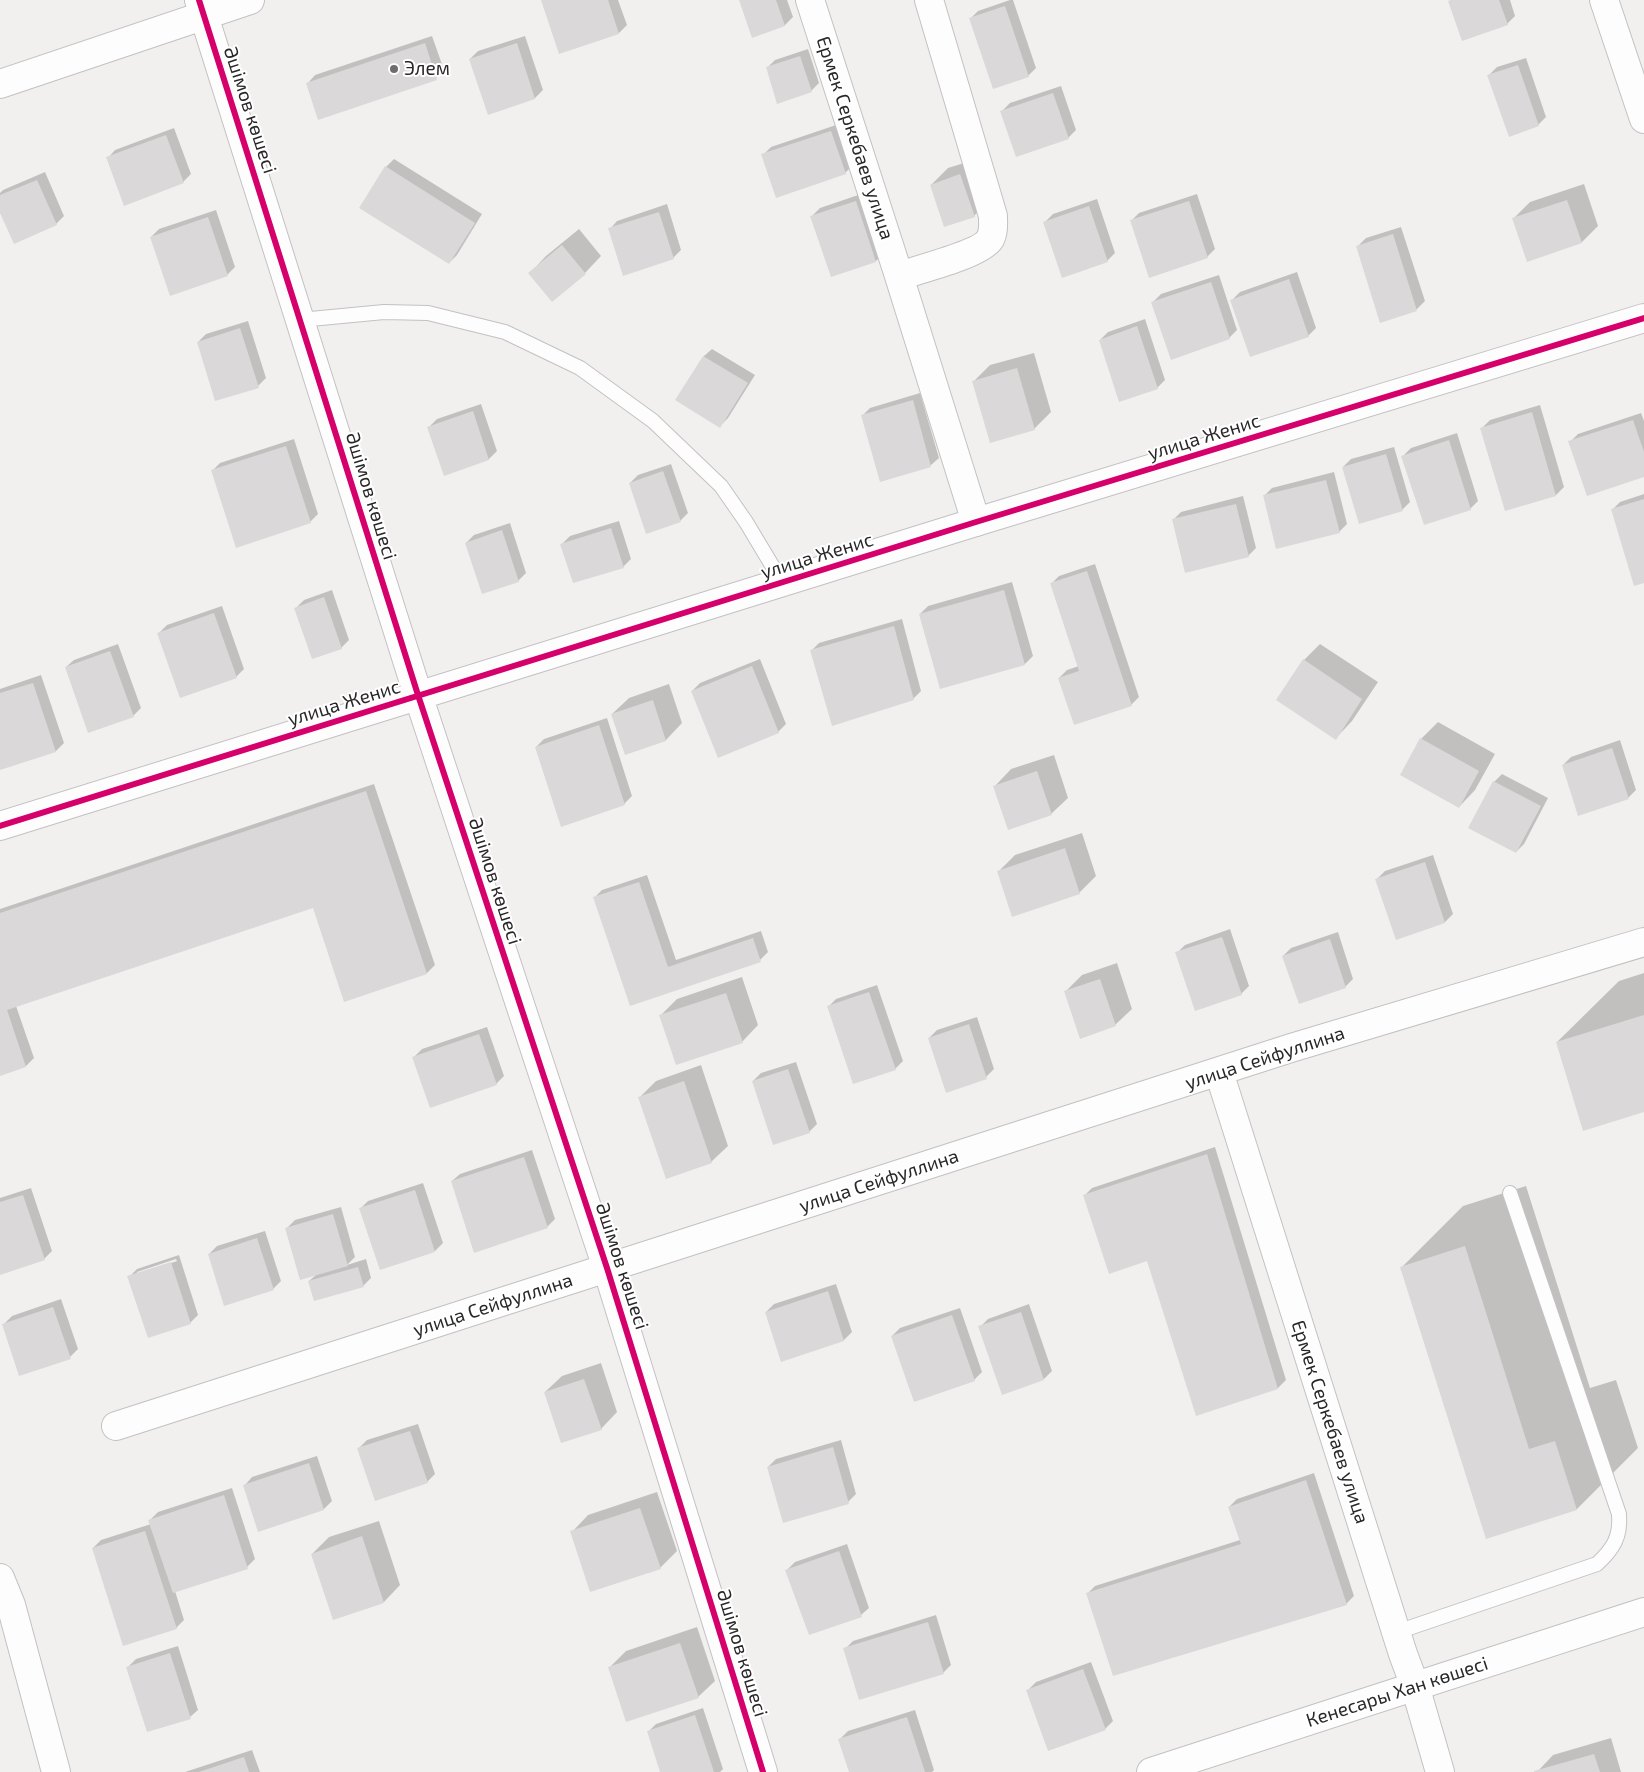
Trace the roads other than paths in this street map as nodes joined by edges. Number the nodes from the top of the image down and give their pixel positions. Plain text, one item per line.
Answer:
1 (250, 0) edge
2 (810, 0) edge
3 (929, 0) edge
4 (1604, 0) edge
5 (202, 7) edge
6 (0, 84) edge
7 (1644, 119) edge
8 (899, 276) junction
9 (1644, 318) edge
10 (300, 320) junction
11 (976, 522) junction
12 (782, 582) junction
13 (418, 695) junction
14 (0, 826) edge
15 (1644, 942) edge
16 (1219, 1072) junction
17 (1510, 1193) dead end
18 (607, 1268) junction
19 (116, 1426) dead end
20 (0, 1578) edge
21 (1644, 1612) edge
22 (1397, 1632) junction
23 (1415, 1686) junction
24 (56, 1772) edge
25 (763, 1772) edge
26 (1151, 1772) edge
27 (1440, 1772) edge

1 - 5 street
2 - 8 street, Ермек Серкебаев улица
3 - 8 street
4 - 7 street
5 - 6 street
5 - 10 street, Әшімов көшесі
8 - 11 street, Ермек Серкебаев улица
9 - 11 street, улица Женис
10 - 12 lane
10 - 13 street, Әшімов көшесі
11 - 12 street, улица Женис
12 - 13 street, улица Женис
13 - 14 street, улица Женис
13 - 18 street, Әшімов көшесі
15 - 16 street, улица Сейфуллина
16 - 18 street, улица Сейфуллина
16 - 22 street, Ермек Серкебаев улица
17 - 22 lane
18 - 19 street, улица Сейфуллина
18 - 25 street, Әшімов көшесі
20 - 24 street
21 - 23 street, Кенесары Хан көшесі
22 - 23 street, Ермек Серкебаев улица
23 - 26 street, Кенесары Хан көшесі
23 - 27 street, Ермек Серкебаев улица

